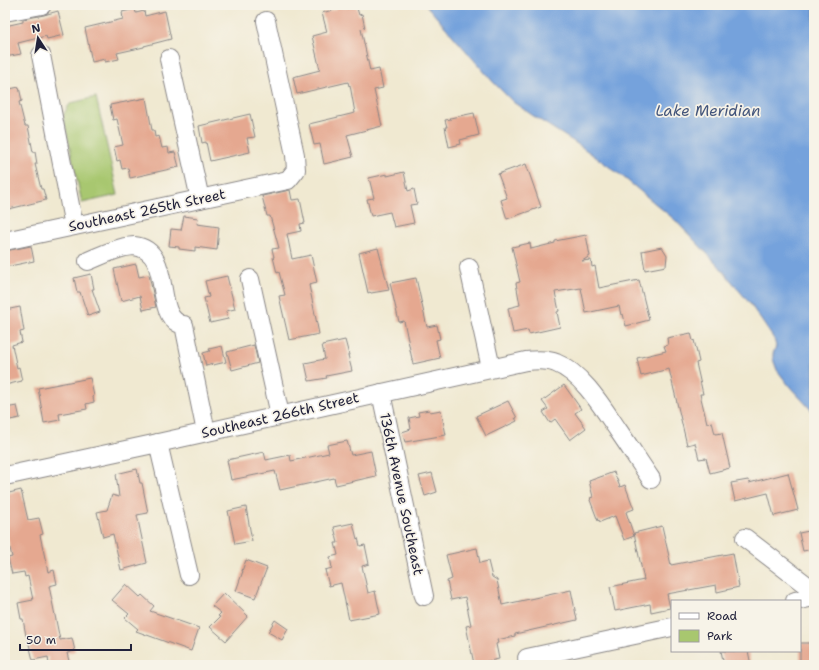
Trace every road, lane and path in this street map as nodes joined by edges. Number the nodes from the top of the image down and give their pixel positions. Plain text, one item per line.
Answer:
1 (42, 5) edge
2 (5, 12) edge
3 (266, 21) dead end
4 (40, 55) dead end
5 (169, 59) dead end
6 (200, 199) junction
7 (74, 226) junction
8 (5, 241) edge
9 (88, 261) dead end
10 (469, 268) dead end
11 (250, 279) dead end
12 (491, 368) junction
13 (381, 393) junction
14 (280, 415) junction
15 (206, 432) junction
16 (158, 443) junction
17 (5, 476) edge
18 (651, 479) dead end
19 (745, 538) dead end
20 (189, 575) dead end
21 (814, 591) edge
22 (424, 596) dead end
23 (814, 597) edge
24 (800, 600) edge
25 (671, 627) edge
26 (527, 658) dead end

1 - 2 street
3 - 6 street, Southeast 265th Street
4 - 7 street
5 - 6 street
6 - 7 street, Southeast 265th Street
7 - 8 street, Southeast 265th Street
9 - 15 street
10 - 12 street
11 - 14 street
12 - 13 street, Southeast 266th Street
12 - 18 street, Southeast 266th Street
13 - 14 street, Southeast 266th Street
13 - 22 street, 136th Avenue Southeast
14 - 15 street, Southeast 266th Street
15 - 16 street, Southeast 266th Street
16 - 17 street, Southeast 266th Street
16 - 20 street
19 - 21 street
23 - 24 street
25 - 26 street

